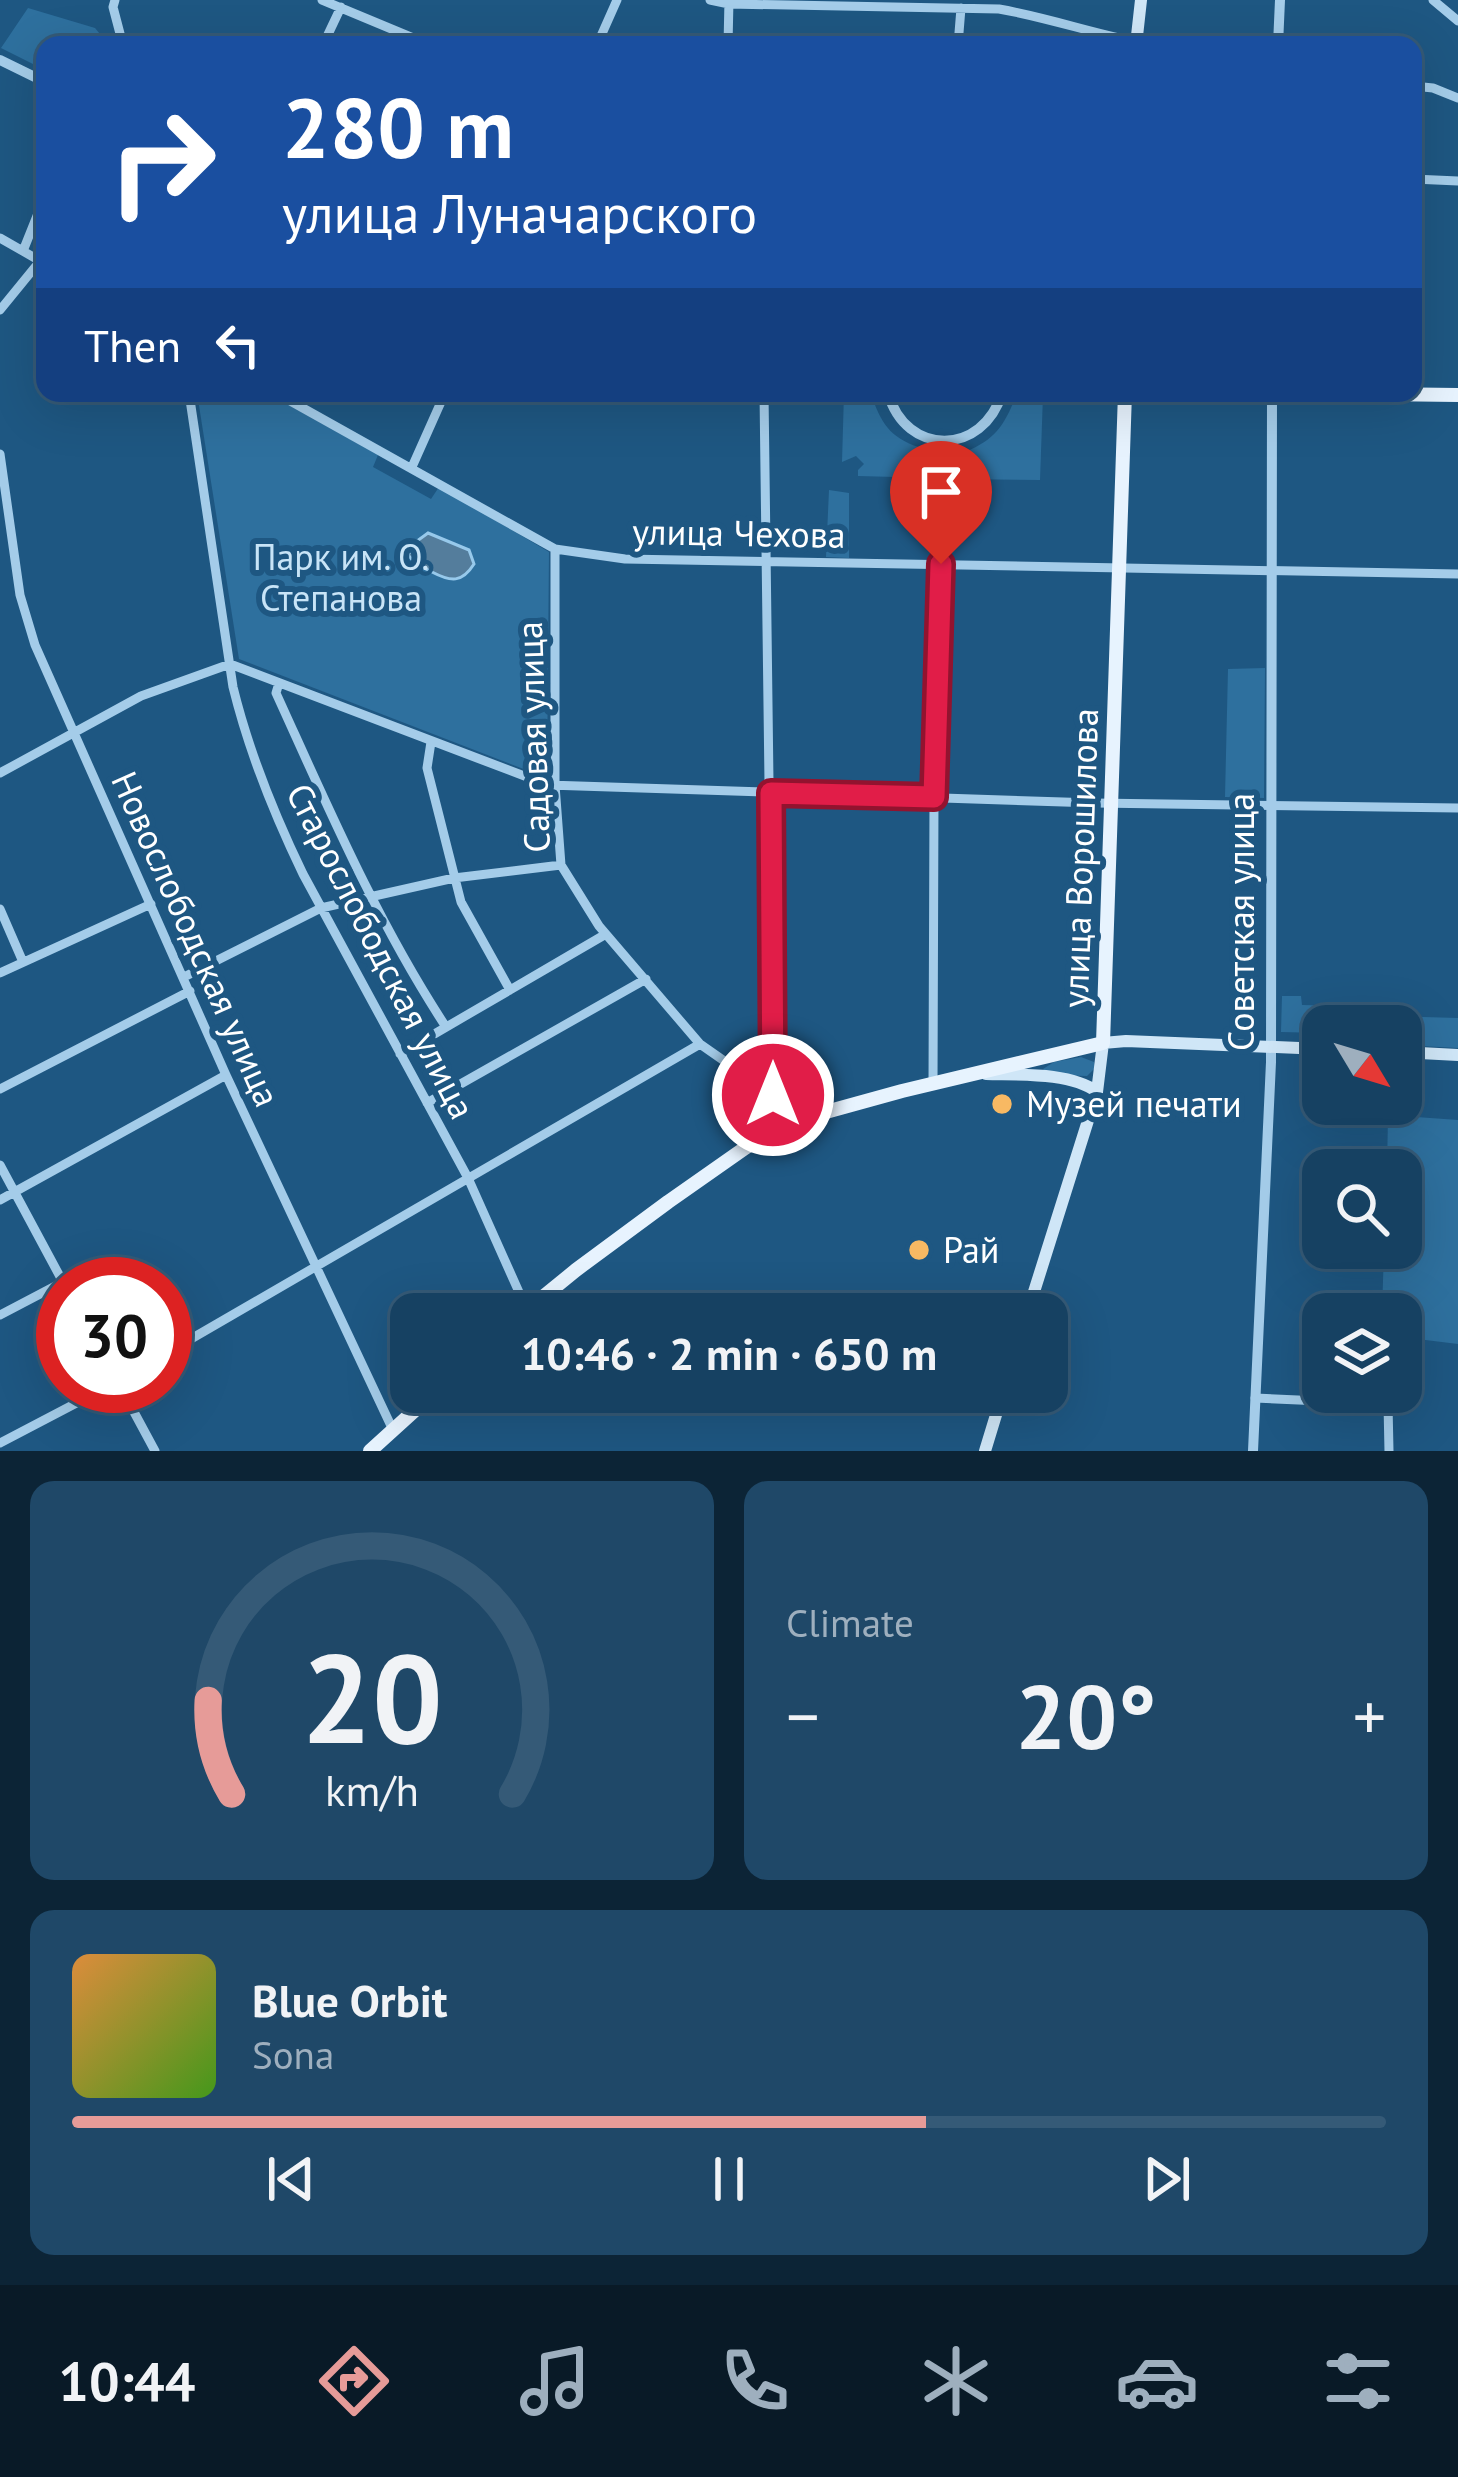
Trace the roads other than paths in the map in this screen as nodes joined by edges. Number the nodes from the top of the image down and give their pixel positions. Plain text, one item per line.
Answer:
1 (115, 0) edge
2 (322, 0) edge
3 (617, 0) edge
4 (710, 0) edge
5 (1141, 0) edge
6 (1280, 0) edge
7 (1433, 0) edge
8 (729, 2) edge
9 (340, 7) junction
10 (961, 8) junction
11 (1458, 21) edge
12 (120, 36) edge
13 (327, 36) edge
14 (409, 36) edge
15 (601, 36) edge
16 (728, 36) edge
17 (959, 36) edge
18 (1103, 36) edge
19 (1137, 36) edge
20 (1278, 36) edge
21 (0, 59) edge
22 (36, 77) edge
23 (1422, 87) edge
24 (1458, 98) edge
25 (1422, 179) edge
26 (1458, 181) edge
27 (36, 218) edge
28 (0, 238) edge
29 (23, 251) junction
30 (36, 258) edge
31 (36, 270) edge
32 (0, 310) edge
33 (1422, 395) edge
34 (1458, 395) edge
35 (190, 402) edge
36 (293, 402) edge
37 (441, 402) edge
38 (764, 402) edge
39 (891, 402) edge
40 (999, 402) edge
41 (1124, 402) edge
42 (1272, 402) edge
43 (0, 454) edge
44 (412, 467) junction
45 (943, 484) dead end
46 (555, 549) junction
47 (14, 556) junction
48 (0, 559) edge
49 (766, 562) junction
50 (941, 564) junction
51 (1119, 568) junction
52 (1272, 571) junction
53 (1458, 574) edge
54 (230, 664) junction
55 (279, 683) junction
56 (74, 734) junction
57 (431, 742) junction
58 (0, 773) edge
59 (556, 785) junction
60 (771, 793) junction
61 (934, 797) junction
62 (1112, 803) junction
63 (1273, 804) junction
64 (1458, 808) edge
65 (561, 865) junction
66 (454, 878) junction
67 (372, 897) junction
68 (152, 904) junction
69 (321, 908) junction
70 (0, 909) edge
71 (606, 934) junction
72 (23, 962) junction
73 (0, 973) edge
74 (184, 976) junction
75 (646, 979) junction
76 (510, 990) junction
77 (190, 991) junction
78 (446, 1028) junction
79 (1103, 1043) junction
80 (700, 1044) junction
81 (1270, 1046) junction
82 (1302, 1048) edge
83 (1422, 1053) edge
84 (400, 1054) junction
85 (1458, 1055) edge
86 (1044, 1056) junction
87 (979, 1073) junction
88 (226, 1075) junction
89 (1045, 1076) junction
90 (933, 1084) junction
91 (0, 1089) edge
92 (1097, 1092) junction
93 (773, 1095) junction
94 (427, 1103) junction
95 (786, 1123) junction
96 (0, 1165) edge
97 (467, 1178) junction
98 (14, 1191) junction
99 (0, 1200) edge
100 (49, 1257) edge
101 (315, 1269) junction
102 (516, 1293) edge
103 (547, 1293) edge
104 (1034, 1293) edge
105 (36, 1297) edge
106 (0, 1315) edge
107 (192, 1339) edge
108 (1255, 1399) junction
109 (59, 1413) edge
110 (135, 1413) edge
111 (412, 1413) edge
112 (997, 1413) edge
113 (393, 1430) junction
114 (2, 1444) edge
115 (155, 1451) edge
116 (370, 1451) edge
117 (985, 1451) edge
118 (1253, 1451) edge
119 (1388, 1451) edge

1 - 12 street
2 - 9 street
3 - 15 street
4 - 8 street
5 - 19 main road
6 - 20 street
7 - 11 street
8 - 10 street
8 - 16 street
9 - 13 street
9 - 14 street
10 - 17 street
10 - 18 street
21 - 22 street
23 - 24 street
25 - 26 street
27 - 29 street
28 - 29 street
29 - 30 street
31 - 32 street
33 - 34 main road
35 - 54 street, Старослободская улица
36 - 44 street, улица Чехова
37 - 44 street
38 - 49 street
39 - 40 street
41 - 51 main road, улица Ворошилова
42 - 52 street, Советская улица
43 - 47 street, Новослободская улица
44 - 46 street, улица Чехова
45 - 50 street
46 - 49 street, улица Чехова
46 - 59 street, Садовая улица
47 - 48 street
47 - 56 street, Новослободская улица
49 - 50 street, улица Чехова
49 - 60 street
50 - 51 street, улица Чехова
50 - 61 street
51 - 52 street, улица Чехова
51 - 62 main road, улица Ворошилова
52 - 53 street, улица Чехова
52 - 63 street, Советская улица
54 - 55 street
54 - 56 street
54 - 69 street, Старослободская улица
55 - 57 street
55 - 67 street
56 - 58 street
56 - 68 street, Новослободская улица
57 - 59 street
57 - 66 street
59 - 60 street
59 - 65 street, Садовая улица
60 - 61 street
60 - 93 street
61 - 62 street
61 - 90 street
62 - 63 street
62 - 79 main road, улица Ворошилова
63 - 64 street
63 - 81 street, Советская улица
65 - 66 street
65 - 71 street, Садовая улица
66 - 67 street
66 - 76 street
67 - 69 street
67 - 78 street
68 - 72 street
68 - 74 street, Новослободская улица
69 - 74 street
69 - 84 street, Старослободская улица
70 - 72 street
71 - 75 street, Садовая улица
71 - 76 street
72 - 73 street
74 - 77 street, Новослободская улица
75 - 80 street, Садовая улица
75 - 94 street
76 - 78 street
77 - 88 street, Новослободская улица
77 - 91 street
78 - 84 street
79 - 81 main road
79 - 86 main road
79 - 92 main road, улица Ворошилова
80 - 93 street, Садовая улица
80 - 97 street
81 - 82 main road
81 - 108 street, Советская улица
83 - 85 main road
84 - 94 street, Старослободская улица
86 - 87 main road
86 - 89 main road
87 - 89 main road
87 - 90 main road
88 - 98 street
88 - 101 street, Новослободская улица
89 - 92 main road
90 - 95 main road
92 - 104 main road, улица Ворошилова
93 - 95 street
94 - 97 street, Старослободская улица
95 - 103 main road
96 - 98 street
97 - 101 street
97 - 102 street, Старослободская улица
98 - 99 street
98 - 100 street
101 - 107 street
101 - 113 street, Новослободская улица
105 - 106 street
108 - 118 street, Советская улица
108 - 119 street
109 - 114 street
110 - 115 street
111 - 113 main road
112 - 117 main road
113 - 116 main road

